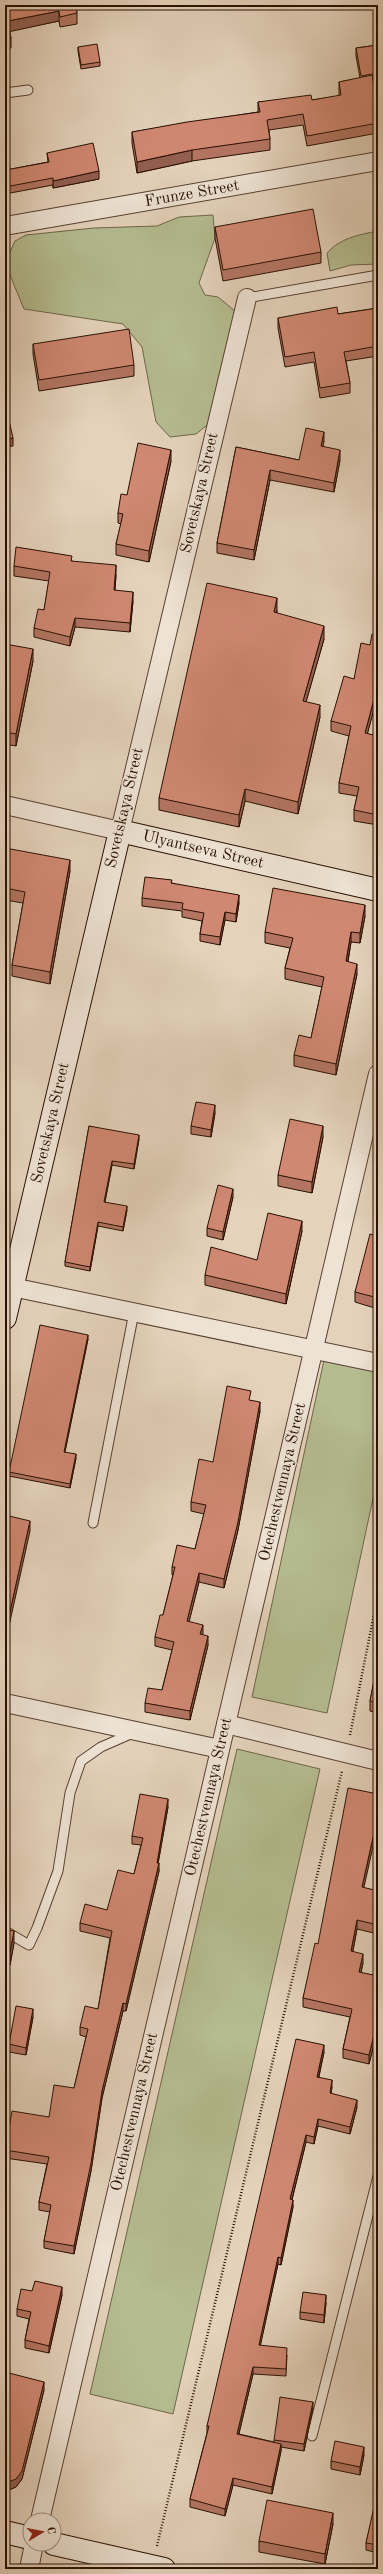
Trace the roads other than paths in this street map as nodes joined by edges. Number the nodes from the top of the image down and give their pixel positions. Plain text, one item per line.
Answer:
1 (28, 90) dead end
2 (5, 94) edge
3 (378, 161) edge
4 (5, 226) edge
5 (378, 275) edge
6 (247, 298) joint
7 (5, 805) edge
8 (120, 831) junction
9 (378, 890) edge
10 (378, 1074) edge
11 (12, 1286) junction
12 (134, 1312) junction
13 (5, 1318) edge
14 (314, 1349) junction
15 (378, 1363) edge
16 (93, 1523) dead end
17 (5, 1703) edge
18 (226, 1724) junction
19 (137, 1732) junction
20 (220, 1749) junction
21 (378, 1761) edge
22 (5, 1930) edge
23 (378, 2176) edge
24 (312, 2436) dead end
25 (42, 2512) edge
26 (5, 2532) edge
27 (22, 2536) edge
28 (62, 2546) edge
29 (32, 2552) edge
30 (158, 2568) edge
31 (29, 2569) edge

1 - 2 lane
3 - 4 street, Frunze Street
5 - 6 lane
6 - 8 street, Sovetskaya Street
7 - 8 street, Ulyantseva Street
8 - 9 street, Ulyantseva Street
8 - 11 street, Sovetskaya Street
10 - 14 street, Otechestvennaya Street
11 - 12 street
11 - 13 street, Sovetskaya Street
12 - 14 street
12 - 16 lane
14 - 15 street
14 - 18 street, Otechestvennaya Street
17 - 19 street
18 - 20 street, Otechestvennaya Street
18 - 21 street
19 - 20 street
19 - 22 lane
20 - 25 street, Otechestvennaya Street
23 - 24 lane
26 - 27 street
28 - 30 street
29 - 31 street

